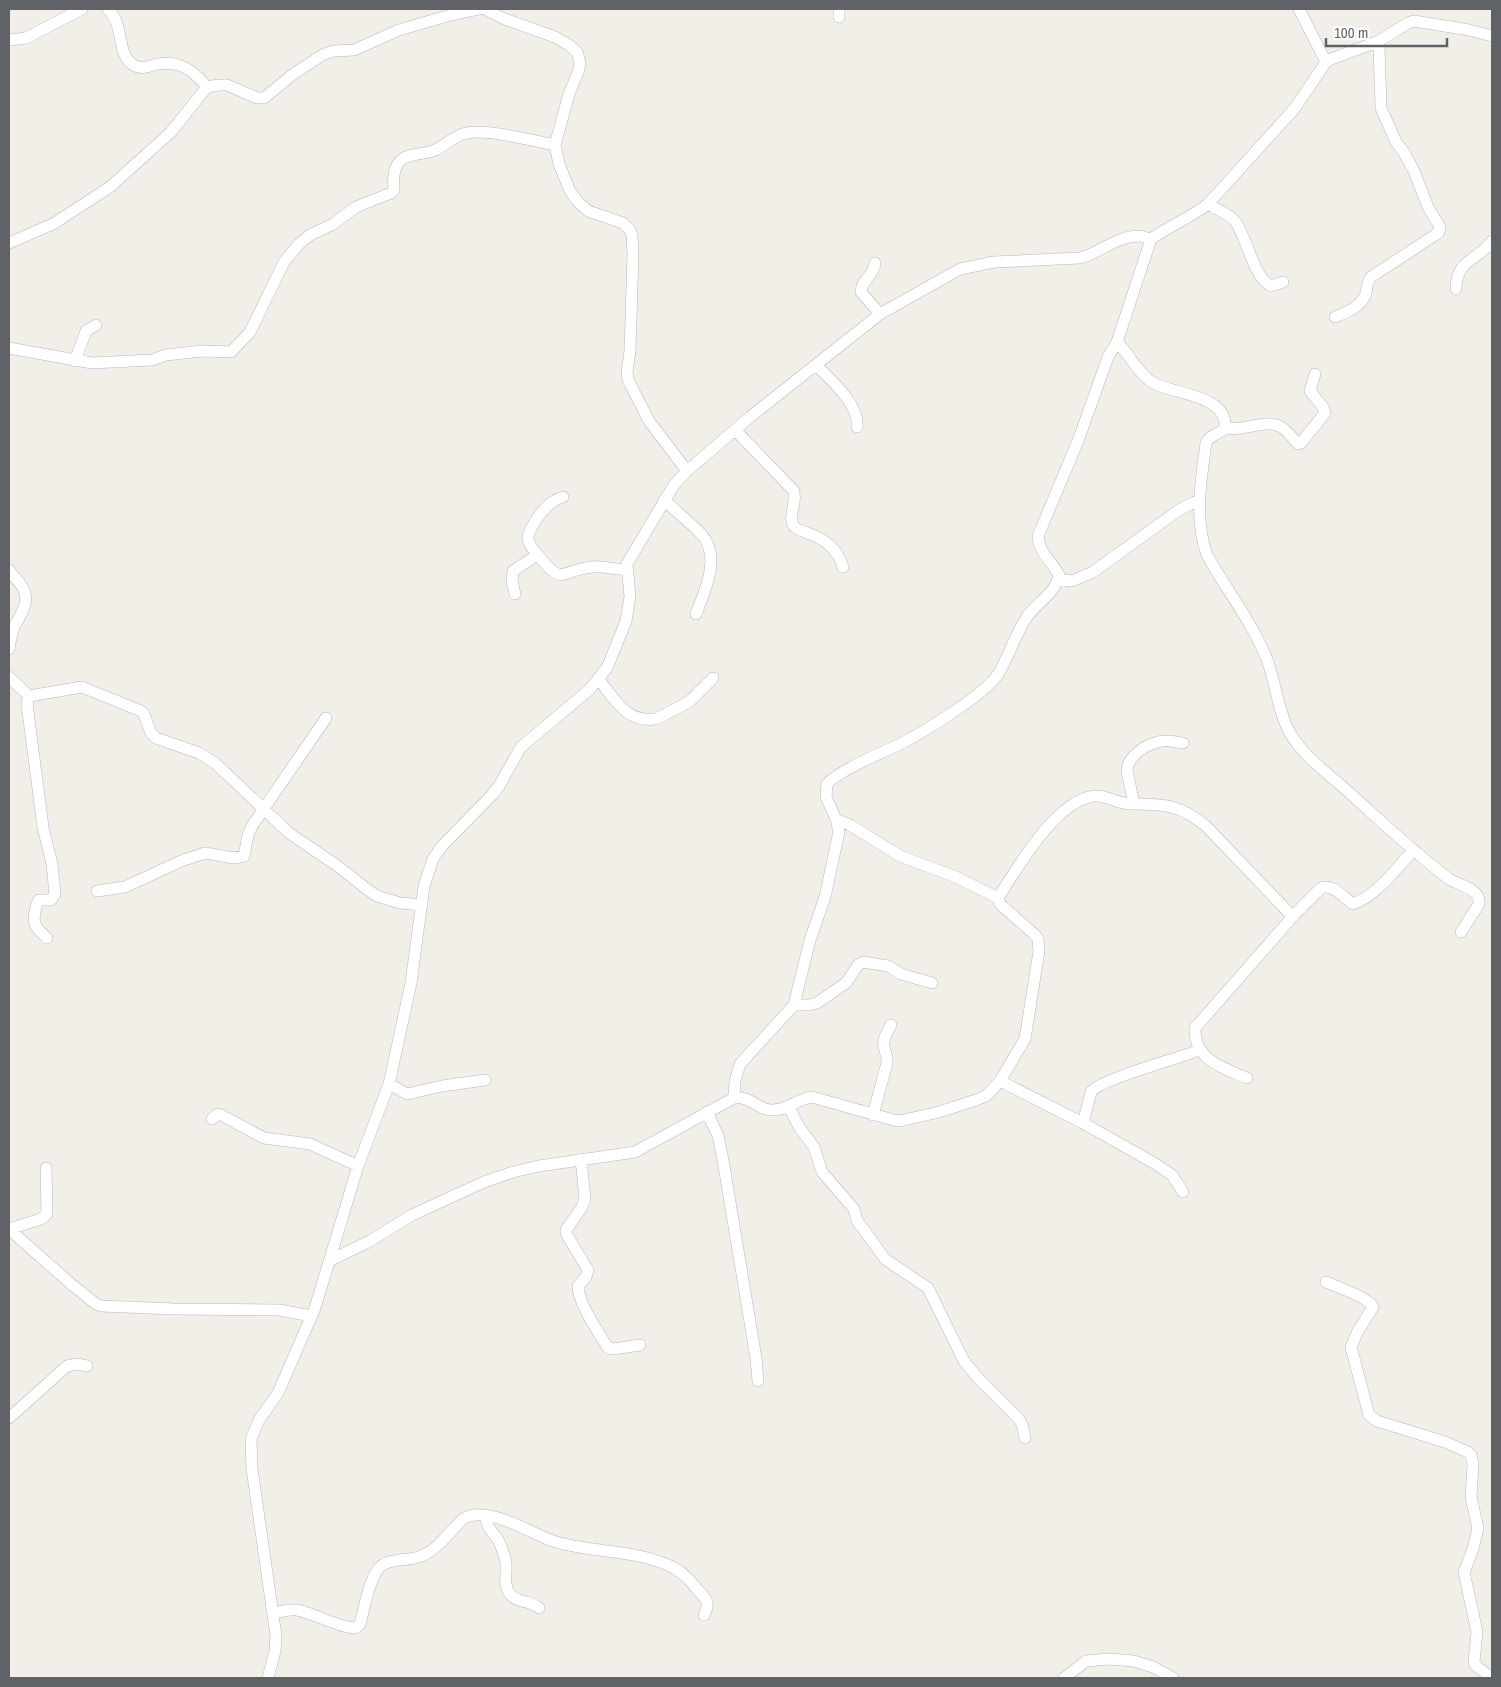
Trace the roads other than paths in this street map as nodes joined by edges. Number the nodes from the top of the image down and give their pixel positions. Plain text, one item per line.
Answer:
1 (82, 9) edge
2 (108, 9) edge
3 (479, 9) edge
4 (485, 9) edge
5 (1299, 9) edge
6 (1492, 36) edge
7 (9, 40) edge
8 (1377, 42) junction
9 (1326, 62) junction
10 (207, 87) junction
11 (555, 145) junction
12 (1208, 204) junction
13 (1151, 239) junction
14 (1492, 241) edge
15 (9, 243) edge
16 (875, 263) dead end
17 (1283, 282) dead end
18 (1456, 289) dead end
19 (880, 314) junction
20 (1335, 318) dead end
21 (96, 326) dead end
22 (1117, 342) junction
23 (9, 348) edge
24 (75, 361) junction
25 (816, 365) junction
26 (1315, 374) dead end
27 (857, 427) dead end
28 (1226, 428) junction
29 (735, 430) junction
30 (687, 471) junction
31 (563, 498) dead end
32 (664, 500) junction
33 (1199, 500) junction
34 (537, 555) junction
35 (843, 567) dead end
36 (626, 569) junction
37 (9, 570) edge
38 (1058, 579) junction
39 (515, 594) dead end
40 (696, 614) dead end
41 (10, 636) edge
42 (9, 649) edge
43 (9, 677) edge
44 (713, 678) dead end
45 (599, 680) junction
46 (28, 696) junction
47 (326, 718) dead end
48 (1183, 743) dead end
49 (1134, 804) junction
50 (263, 808) junction
51 (836, 819) junction
52 (1414, 850) junction
53 (97, 891) dead end
54 (998, 898) junction
55 (422, 905) junction
56 (1291, 918) junction
57 (1461, 932) dead end
58 (47, 938) dead end
59 (932, 983) dead end
60 (794, 1005) junction
61 (892, 1025) dead end
62 (1199, 1050) junction
63 (1247, 1078) dead end
64 (485, 1080) dead end
65 (1000, 1081) junction
66 (389, 1084) junction
67 (734, 1098) junction
68 (789, 1107) junction
69 (707, 1112) junction
70 (873, 1115) junction
71 (212, 1119) dead end
72 (1083, 1123) junction
73 (581, 1159) junction
74 (358, 1166) junction
75 (46, 1168) dead end
76 (1183, 1192) dead end
77 (9, 1229) edge
78 (329, 1261) junction
79 (1326, 1282) dead end
80 (312, 1316) junction
81 (640, 1345) dead end
82 (87, 1366) dead end
83 (758, 1381) dead end
84 (9, 1418) edge
85 (1025, 1438) dead end
86 (486, 1516) junction
87 (538, 1608) dead end
88 (274, 1613) junction
89 (704, 1615) dead end
90 (268, 1678) edge
91 (1064, 1678) edge
92 (1173, 1678) edge
93 (1492, 1678) edge

1 - 7 street
2 - 10 street
3 - 10 street
4 - 11 street
5 - 9 street
6 - 8 street
8 - 9 street
8 - 20 street
9 - 12 street
10 - 15 street
11 - 24 street
11 - 30 street
12 - 13 street
12 - 17 street
13 - 19 street
13 - 22 street
14 - 18 street
16 - 19 street
19 - 25 street
21 - 24 street
22 - 28 street
22 - 38 street
23 - 24 street
25 - 27 street
25 - 29 street
26 - 28 street
28 - 33 street
29 - 30 street
29 - 35 street
30 - 32 street
31 - 34 street
32 - 36 street
32 - 40 street
33 - 38 street
33 - 52 street
34 - 36 street
34 - 39 street
36 - 45 street
37 - 41 street
38 - 51 street
41 - 42 street
43 - 46 street
44 - 45 street
45 - 55 street
46 - 50 street
46 - 58 street
47 - 50 street
48 - 49 street
49 - 54 street
49 - 56 street
50 - 53 street
50 - 55 street
51 - 54 street
51 - 60 street
52 - 56 street
52 - 57 street
54 - 65 street
55 - 66 street
56 - 62 street
59 - 60 street
60 - 67 street
61 - 70 street
62 - 63 street
62 - 72 street
64 - 66 street
65 - 70 street
65 - 72 street
66 - 74 street
67 - 68 street
67 - 69 street
68 - 70 street
68 - 85 street
69 - 73 street
69 - 83 street
71 - 74 street
72 - 76 street
73 - 78 street
73 - 81 street
74 - 78 street
75 - 77 street
77 - 80 street
78 - 80 street
79 - 93 street
80 - 88 street
82 - 84 street
86 - 87 street
86 - 88 street
86 - 89 street
88 - 90 street
91 - 92 street

